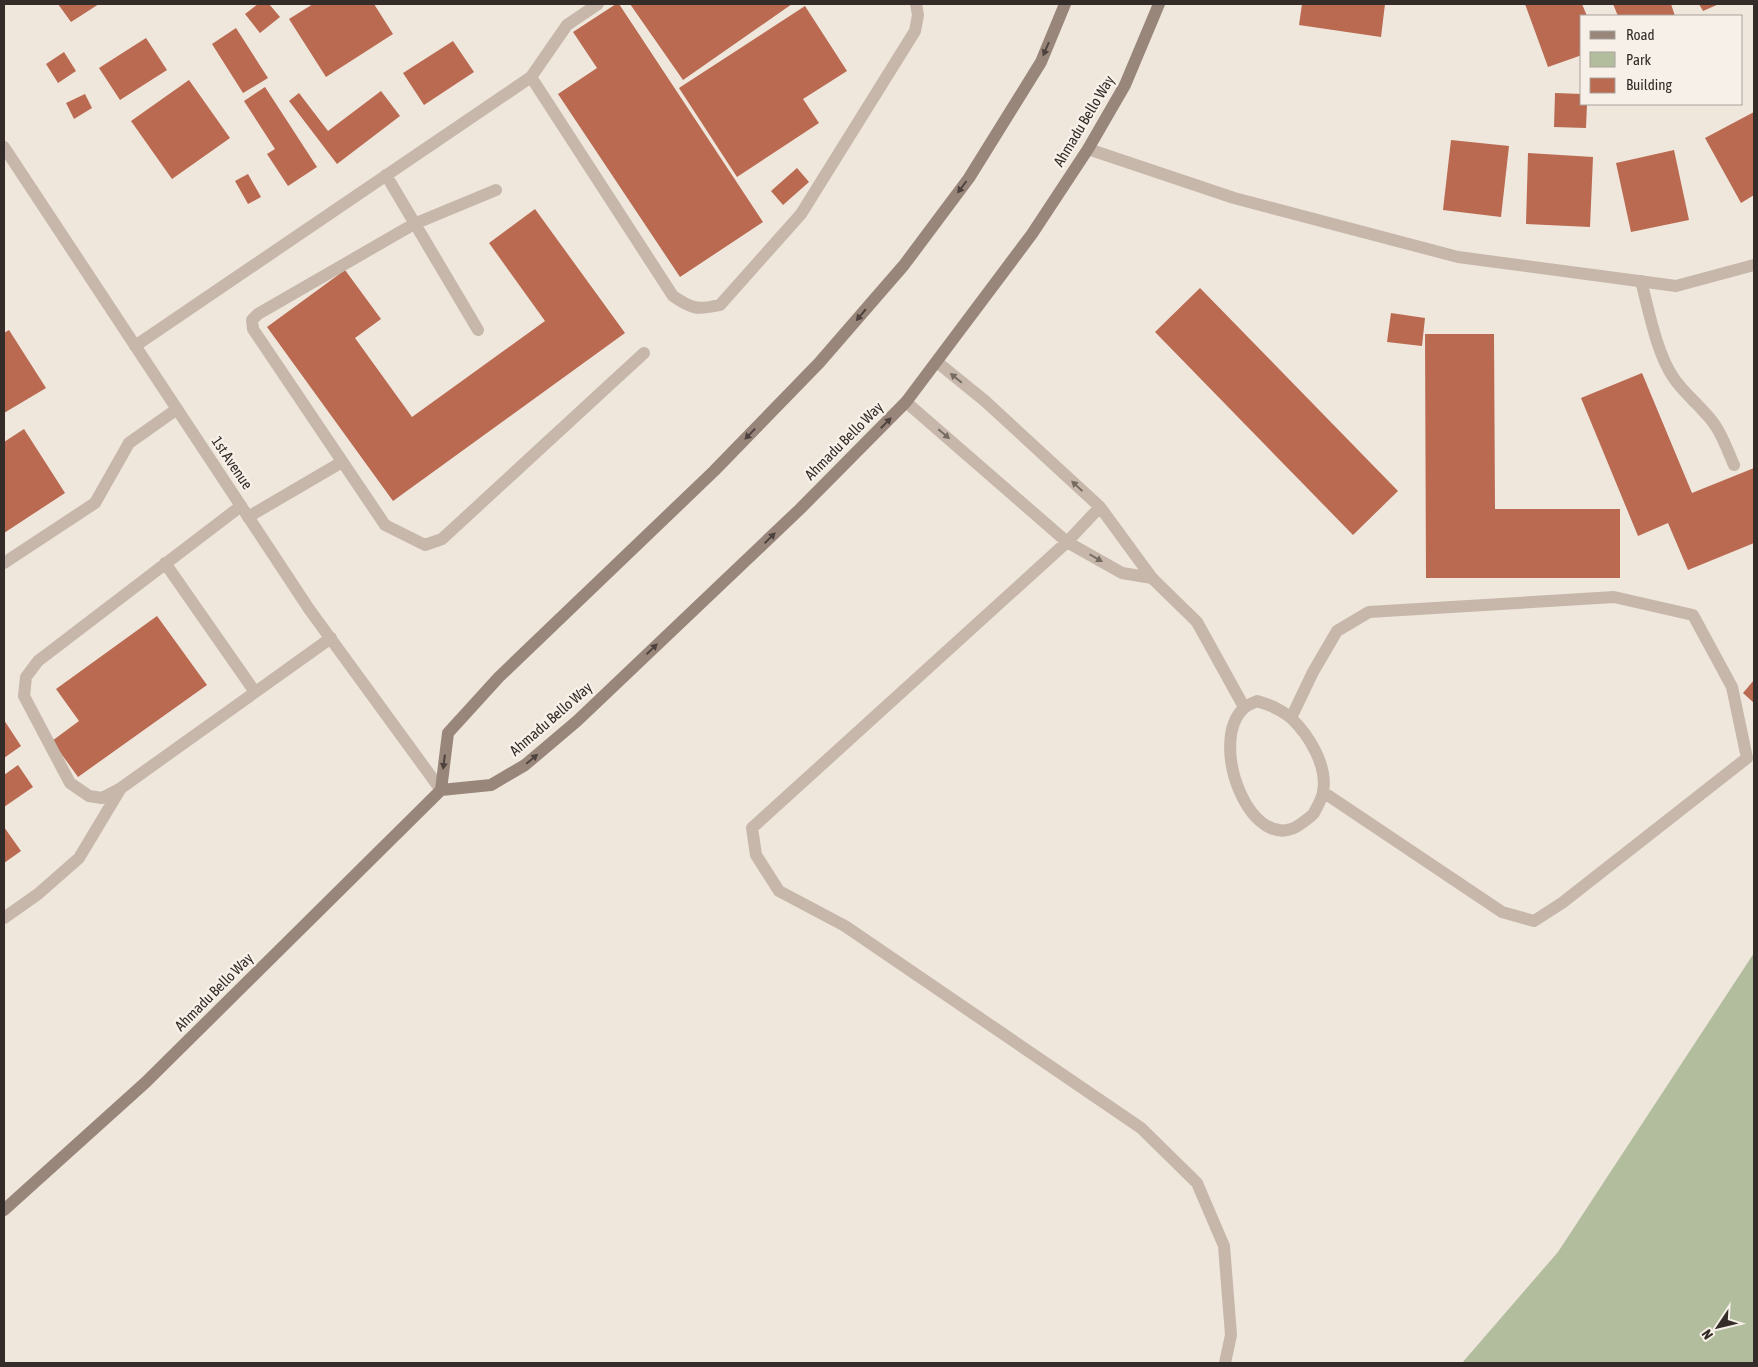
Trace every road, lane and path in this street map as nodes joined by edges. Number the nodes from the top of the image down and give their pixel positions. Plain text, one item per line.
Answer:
1 (598, 4) edge
2 (916, 4) edge
3 (1065, 4) edge
4 (1159, 4) edge
5 (531, 76) junction
6 (4, 147) edge
7 (1088, 149) junction
8 (9, 167) edge
9 (386, 175) junction
10 (496, 190) dead end
11 (414, 224) junction
12 (1754, 265) edge
13 (1641, 281) junction
14 (478, 330) dead end
15 (135, 346) junction
16 (644, 353) dead end
17 (937, 362) junction
18 (906, 402) junction
19 (177, 409) junction
20 (342, 462) junction
21 (1734, 465) dead end
22 (241, 506) junction
23 (1100, 507) junction
24 (248, 517) junction
25 (1067, 542) junction
26 (4, 563) edge
27 (165, 563) junction
28 (1152, 578) junction
29 (331, 638) junction
30 (254, 692) junction
31 (1244, 707) junction
32 (1291, 718) junction
33 (121, 788) junction
34 (441, 790) junction
35 (1323, 792) junction
36 (4, 918) edge
37 (4, 1210) edge
38 (1225, 1363) edge

1 - 5 street
2 - 5 street
3 -> 34 main road
4 - 7 main road, Ahmadu Bello Way
5 - 9 street
6 - 8 street, 1st Avenue
7 - 13 street
7 - 17 main road, Ahmadu Bello Way
8 - 15 street, 1st Avenue
9 - 11 street
9 - 15 street
10 - 11 street
11 - 14 street
11 - 20 street
12 - 13 street
13 - 21 street
15 - 19 street, 1st Avenue
16 - 20 street
17 - 18 main road, Ahmadu Bello Way
23 -> 17 street
18 -> 25 street
34 -> 18 main road, Ahmadu Bello Way
19 - 22 street, 1st Avenue
19 - 26 street
20 - 24 street
22 - 24 street, 1st Avenue
22 - 27 street
23 - 25 street
23 - 28 street
24 - 29 street, 1st Avenue
25 -> 28 street
25 - 38 street
27 - 30 street
27 - 33 street
28 - 31 street
29 - 30 street
29 - 34 street, 1st Avenue
30 - 33 street
31 - 32 street
31 - 35 street
32 - 35 street
32 - 35 street
33 - 36 street
34 - 37 main road, Ahmadu Bello Way

